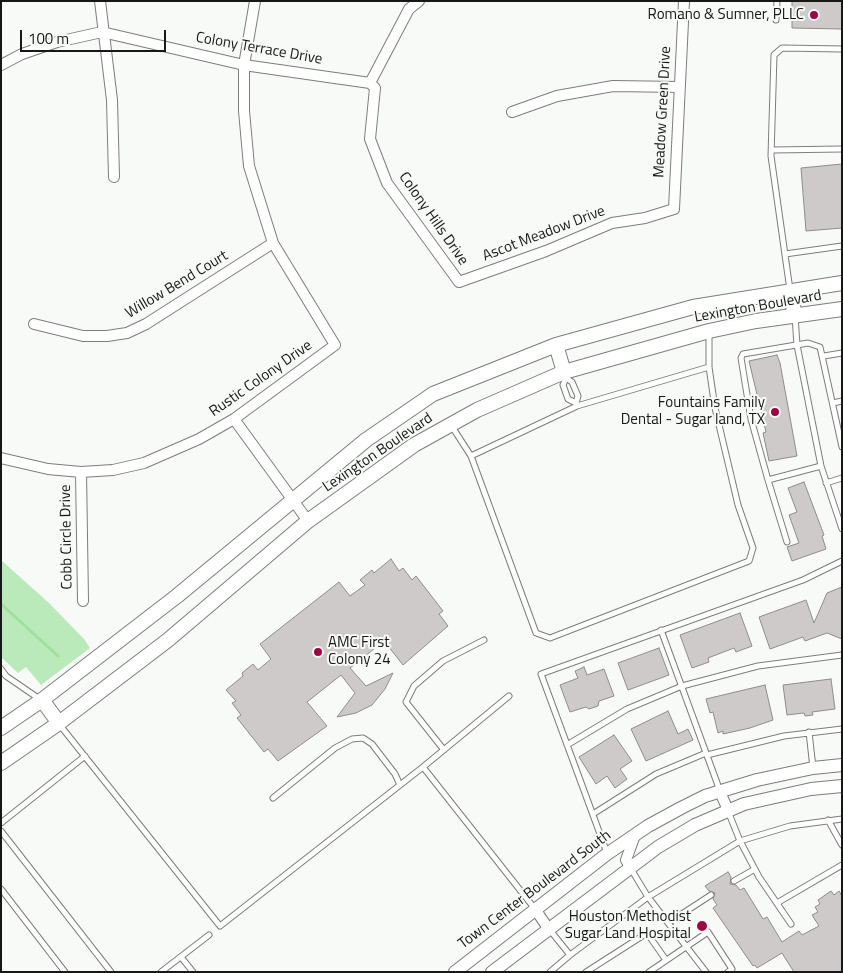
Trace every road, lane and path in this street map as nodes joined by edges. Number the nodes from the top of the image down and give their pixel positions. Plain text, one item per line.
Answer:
1 (100, 1) edge
2 (255, 1) edge
3 (419, 1) edge
4 (684, 1) edge
5 (777, 1) edge
6 (776, 20) dead end
7 (102, 32) junction
8 (842, 49) edge
9 (1, 65) edge
10 (244, 65) junction
11 (370, 84) junction
12 (679, 87) junction
13 (512, 112) dead end
14 (842, 149) edge
15 (772, 150) junction
16 (114, 177) dead end
17 (659, 214) joint
18 (273, 243) junction
19 (842, 246) edge
20 (785, 254) junction
21 (470, 278) joint
22 (842, 283) edge
23 (790, 291) junction
24 (842, 309) edge
25 (795, 316) junction
26 (34, 324) dead end
27 (709, 331) junction
28 (556, 345) junction
29 (797, 345) junction
30 (842, 353) edge
31 (824, 356) junction
32 (709, 367) junction
33 (565, 375) junction
34 (842, 402) edge
35 (833, 404) junction
36 (576, 405) junction
37 (234, 419) junction
38 (450, 425) junction
39 (842, 447) edge
40 (471, 456) junction
41 (1, 458) edge
42 (821, 466) junction
43 (81, 472) junction
44 (842, 478) edge
45 (768, 480) junction
46 (826, 483) junction
47 (292, 500) junction
48 (308, 521) junction
49 (842, 529) edge
50 (787, 542) dead end
51 (842, 561) edge
52 (84, 601) dead end
53 (661, 630) junction
54 (484, 640) dead end
55 (842, 655) edge
56 (1, 669) edge
57 (4, 677) edge
58 (682, 686) junction
59 (509, 696) dead end
60 (42, 700) junction
61 (59, 723) junction
62 (1, 728) edge
63 (842, 729) edge
64 (809, 732) junction
65 (567, 745) junction
66 (444, 750) junction
67 (707, 754) junction
68 (85, 756) junction
69 (1, 763) edge
70 (842, 765) edge
71 (423, 767) junction
72 (813, 768) junction
73 (400, 785) junction
74 (842, 786) edge
75 (720, 792) junction
76 (273, 798) dead end
77 (728, 810) junction
78 (593, 814) junction
79 (842, 819) edge
80 (828, 820) junction
81 (1, 823) edge
82 (1, 831) edge
83 (635, 834) junction
84 (740, 842) junction
85 (842, 845) edge
86 (607, 854) junction
87 (842, 865) edge
88 (631, 868) junction
89 (755, 869) junction
90 (734, 881) dead end
91 (1, 889) edge
92 (711, 895) dead end
93 (648, 897) junction
94 (777, 903) junction
95 (535, 909) junction
96 (668, 923) junction
97 (791, 924) dead end
98 (548, 928) junction
99 (209, 936) dead end
100 (686, 946) junction
101 (570, 956) junction
102 (181, 957) junction
103 (666, 960) junction
104 (455, 971) edge
105 (64, 972) edge
106 (111, 972) edge
107 (161, 972) edge
108 (193, 972) edge
109 (492, 972) edge
110 (550, 972) edge
111 (586, 972) edge
112 (649, 972) edge
113 (707, 972) edge
114 (728, 972) edge

1 - 7 street
2 - 10 street
3 - 11 street
4 - 12 street, Meadow Green Drive
5 - 6 lane
7 - 9 street, Colony Terrace Drive
7 - 10 street, Colony Terrace Drive
7 - 16 street
8 - 15 lane
10 - 11 street, Colony Terrace Drive
10 - 18 street
11 - 21 street, Colony Hills Drive
12 - 13 street
12 - 17 street, Meadow Green Drive
14 - 15 lane
15 - 20 lane
17 - 21 street, Ascot Meadow Drive
18 - 26 street, Willow Bend Court
18 - 37 street, Rustic Colony Drive
19 - 20 lane
20 - 23 lane
22 - 23 main road, Lexington Boulevard
23 - 25 main road
23 - 28 main road, Lexington Boulevard
24 - 25 main road, Lexington Boulevard
25 - 27 main road, Lexington Boulevard
25 - 29 lane
27 - 32 lane
27 - 33 main road, Lexington Boulevard
28 - 33 main road
28 - 47 main road, Lexington Boulevard
29 - 31 lane
29 - 42 lane
29 - 45 lane
30 - 31 lane
31 - 35 lane
32 - 36 lane
32 - 40 lane
33 - 36 lane
33 - 36 lane
33 - 38 main road, Lexington Boulevard
34 - 35 lane
35 - 39 lane
36 - 40 lane
37 - 43 street, Rustic Colony Drive
37 - 47 street
38 - 40 lane
38 - 48 main road, Lexington Boulevard
41 - 43 street, Rustic Colony Drive
42 - 45 lane
42 - 46 lane
43 - 52 street, Cobb Circle Drive
44 - 46 lane
45 - 50 lane
46 - 49 lane
47 - 48 street
47 - 60 main road, Lexington Boulevard
48 - 61 main road, Lexington Boulevard
51 - 53 lane
53 - 58 lane
53 - 65 lane
54 - 66 lane
55 - 58 lane
56 - 57 lane
57 - 60 lane
58 - 65 lane
58 - 67 lane
59 - 66 lane
60 - 61 main road
60 - 62 main road, Lexington Boulevard
61 - 68 lane
61 - 69 main road, Lexington Boulevard
63 - 64 lane
64 - 67 lane
64 - 72 lane
65 - 78 lane
66 - 71 lane
67 - 75 lane
67 - 78 lane
68 - 73 lane
68 - 81 lane
70 - 72 street, Town Center Boulevard South
71 - 73 lane
71 - 95 lane
72 - 75 street, Town Center Boulevard South
73 - 76 lane
74 - 77 street
75 - 77 street
75 - 83 street, Town Center Boulevard South
77 - 84 lane
77 - 88 street
78 - 86 lane
79 - 80 lane
80 - 84 lane
80 - 85 lane
82 - 106 lane
83 - 86 street, Town Center Boulevard South
83 - 88 street, Town Center Boulevard South
84 - 89 lane
84 - 93 lane
86 - 95 street, Town Center Boulevard South
87 - 94 lane
88 - 93 lane
88 - 98 street
89 - 90 lane
89 - 94 lane
91 - 105 lane
92 - 96 lane
93 - 96 lane
93 - 101 lane
94 - 97 lane
95 - 98 street
95 - 104 street, Town Center Boulevard South
96 - 100 lane
98 - 101 lane
98 - 109 street
99 - 102 lane
100 - 103 lane
100 - 113 lane
100 - 114 lane
101 - 110 lane
102 - 107 lane
102 - 108 lane
103 - 111 lane
103 - 112 lane

